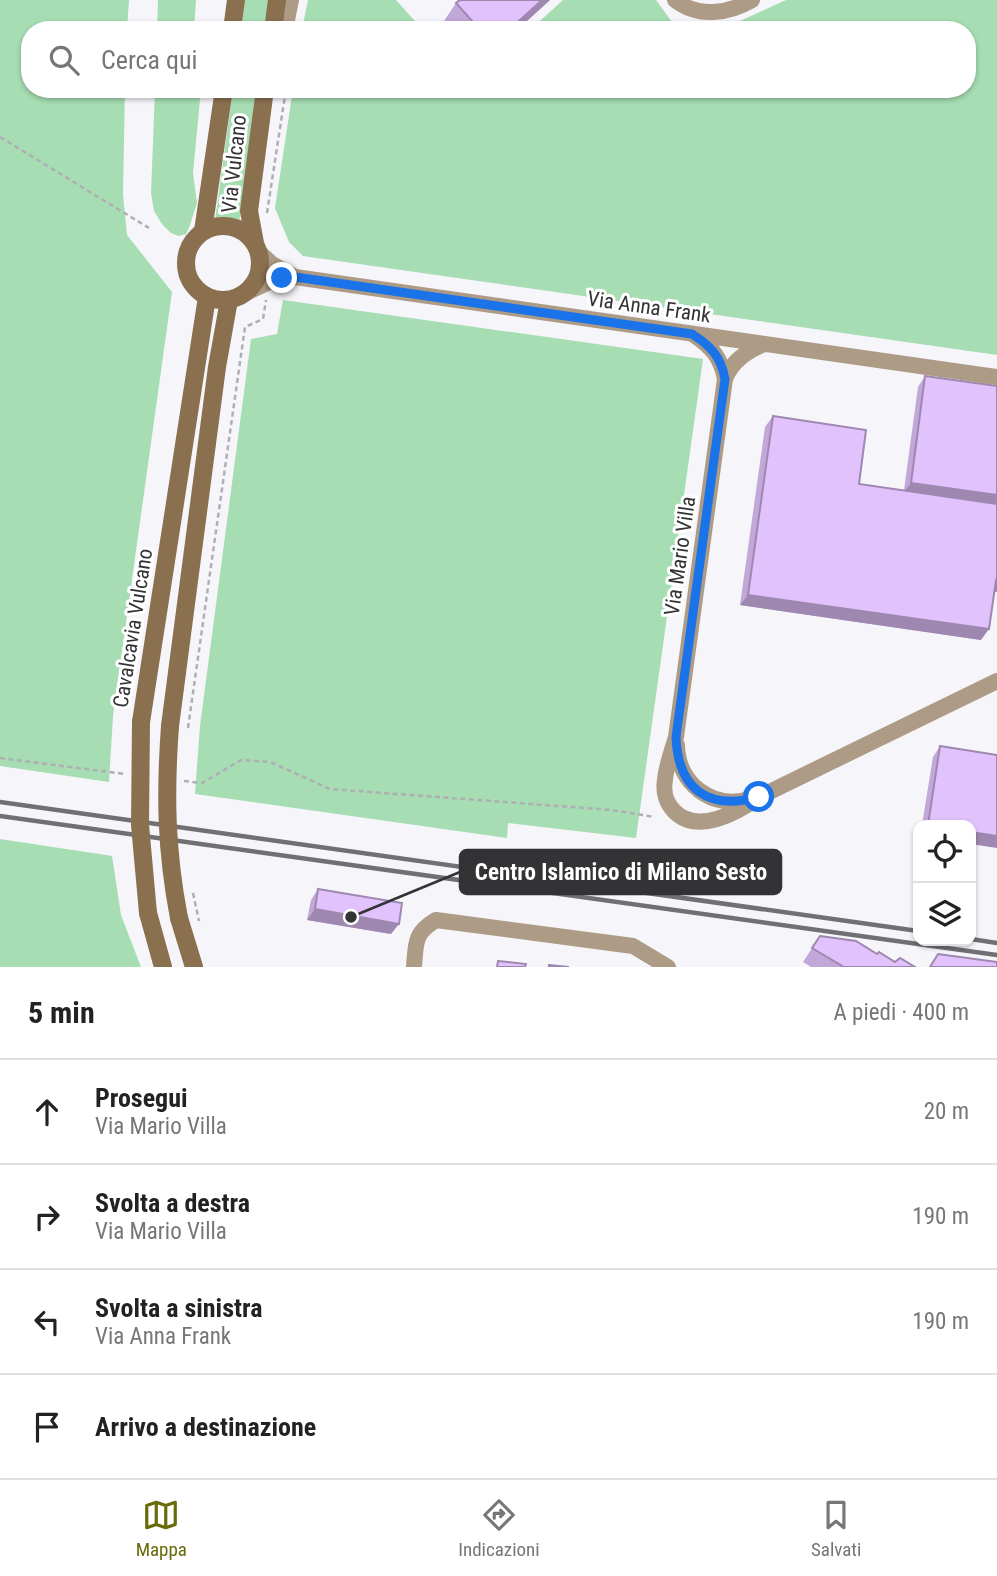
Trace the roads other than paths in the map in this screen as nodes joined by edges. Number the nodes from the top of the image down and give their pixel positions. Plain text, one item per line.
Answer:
1 (236, 0) edge
2 (277, 0) edge
3 (291, 0) edge
4 (675, 0) edge
5 (752, 0) edge
6 (233, 21) edge
7 (274, 21) edge
8 (287, 21) edge
9 (224, 98) edge
10 (264, 98) edge
11 (203, 231) junction
12 (256, 247) junction
13 (295, 277) junction
14 (246, 293) junction
15 (207, 297) junction
16 (229, 300) junction
17 (692, 334) junction
18 (764, 344) junction
19 (997, 377) edge
20 (725, 379) junction
21 (997, 681) edge
22 (676, 737) junction
23 (759, 797) junction
24 (163, 967) edge
25 (194, 967) edge
26 (414, 967) edge
27 (668, 967) edge

1 - 6 main road
2 - 7 main road
3 - 8 street
4 - 5 street
9 - 11 main road, Via Vulcano
10 - 12 main road, Via Vulcano
11 - 12 main road
11 - 15 main road
12 - 13 street, Via Anna Frank
12 - 14 main road
13 - 14 street, Via Anna Frank
13 - 17 street, Via Anna Frank
14 - 16 main road
15 - 16 main road
15 - 24 main road, Cavalcavia Vulcano, bridge
16 - 25 main road, bridge
17 - 18 street, Via Anna Frank
17 - 20 street
18 - 19 street, Via Anna Frank
18 - 20 street
20 - 22 street, Via Mario Villa
21 - 23 street, Via Mario Villa
22 - 23 street, Via Mario Villa
22 - 23 street, Via Mario Villa
26 - 27 street

